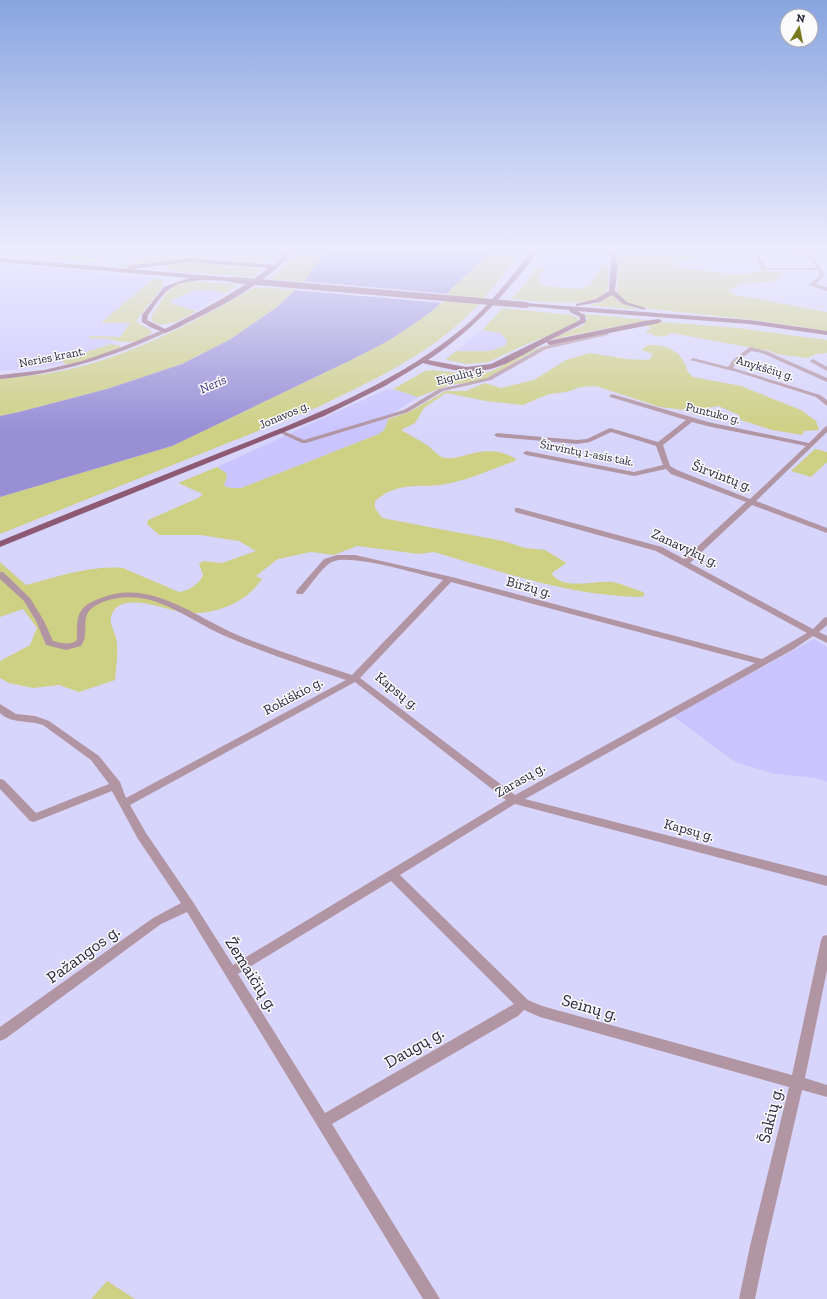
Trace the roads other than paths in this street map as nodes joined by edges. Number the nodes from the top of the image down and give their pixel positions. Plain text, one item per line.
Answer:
1 (151, 309) edge
2 (210, 309) edge
3 (486, 309) edge
4 (567, 309) edge
5 (573, 309) edge
6 (647, 309) edge
7 (710, 320) junction
8 (648, 325) dead end
9 (623, 328) junction
10 (165, 331) junction
11 (827, 333) edge
12 (827, 338) edge
13 (532, 346) junction
14 (693, 360) dead end
15 (422, 361) junction
16 (813, 361) dead end
17 (730, 368) junction
18 (827, 369) edge
19 (0, 377) edge
20 (827, 380) edge
21 (612, 396) dead end
22 (827, 404) edge
23 (690, 420) junction
24 (827, 428) edge
25 (279, 431) junction
26 (497, 435) dead end
27 (660, 445) junction
28 (811, 445) junction
29 (526, 453) dead end
30 (667, 467) junction
31 (750, 501) junction
32 (518, 510) dead end
33 (827, 531) edge
34 (0, 544) edge
35 (686, 562) junction
36 (0, 574) edge
37 (449, 579) junction
38 (300, 592) dead end
39 (827, 620) edge
40 (813, 632) junction
41 (827, 640) edge
42 (764, 662) junction
43 (354, 679) junction
44 (0, 706) edge
45 (0, 783) edge
46 (116, 785) junction
47 (514, 800) junction
48 (124, 804) junction
49 (391, 874) junction
50 (827, 881) edge
51 (189, 905) junction
52 (827, 940) edge
53 (230, 973) junction
54 (523, 1004) junction
55 (0, 1035) edge
56 (797, 1083) junction
57 (827, 1091) edge
58 (323, 1122) junction
59 (432, 1299) edge
60 (747, 1299) edge

1 - 10 main road
2 - 10 main road, Neries krant.
3 - 15 main road, Jonavos g.
4 - 13 main road
5 - 7 main road
6 - 7 main road
7 - 9 main road
7 - 11 main road
7 - 12 main road
8 - 9 street, Eigulių g.
9 - 13 main road
9 - 25 street, Eigulių g.
10 - 19 main road, Neries krant.
13 - 15 main road
14 - 17 street, Anykščių g.
15 - 25 main road, Jonavos g.
16 - 18 street
17 - 20 street
17 - 22 street, Anykščių g.
21 - 23 street, Puntuko g.
23 - 27 street
23 - 28 street, Puntuko g.
24 - 28 street
25 - 34 main road, Jonavos g.
26 - 27 street
27 - 30 street
28 - 31 street
29 - 30 street, Širvintų 1-asis tak.
30 - 31 street, Širvintų g.
31 - 33 street, Širvintų g.
31 - 35 street
32 - 35 street, Zanavykų g.
35 - 40 street, Zanavykų g.
36 - 43 street, Kapsų g.
37 - 38 street, Biržų g.
37 - 42 street, Biržų g.
37 - 43 street, Rokiškio g.
39 - 40 street, Zarasų g.
40 - 41 street, Zanavykų g.
40 - 42 street, Zarasų g.
42 - 47 street, Zarasų g.
43 - 47 street, Kapsų g.
43 - 48 street, Rokiškio g.
44 - 46 street, Žemaičių g.
45 - 46 street
46 - 48 street, Žemaičių g.
47 - 49 street, Zarasų g.
47 - 50 street, Kapsų g.
48 - 51 street, Žemaičių g.
49 - 53 street, Zarasų g.
49 - 54 street, Seinų g.
51 - 53 street, Žemaičių g.
51 - 55 street, Pažangos g.
52 - 56 street, Šakių g.
53 - 58 street, Žemaičių g.
54 - 56 street, Seinų g.
54 - 58 street, Daugų g.
56 - 57 street, Seinų g.
56 - 60 street, Šakių g.
58 - 59 street, Žemaičių g.

